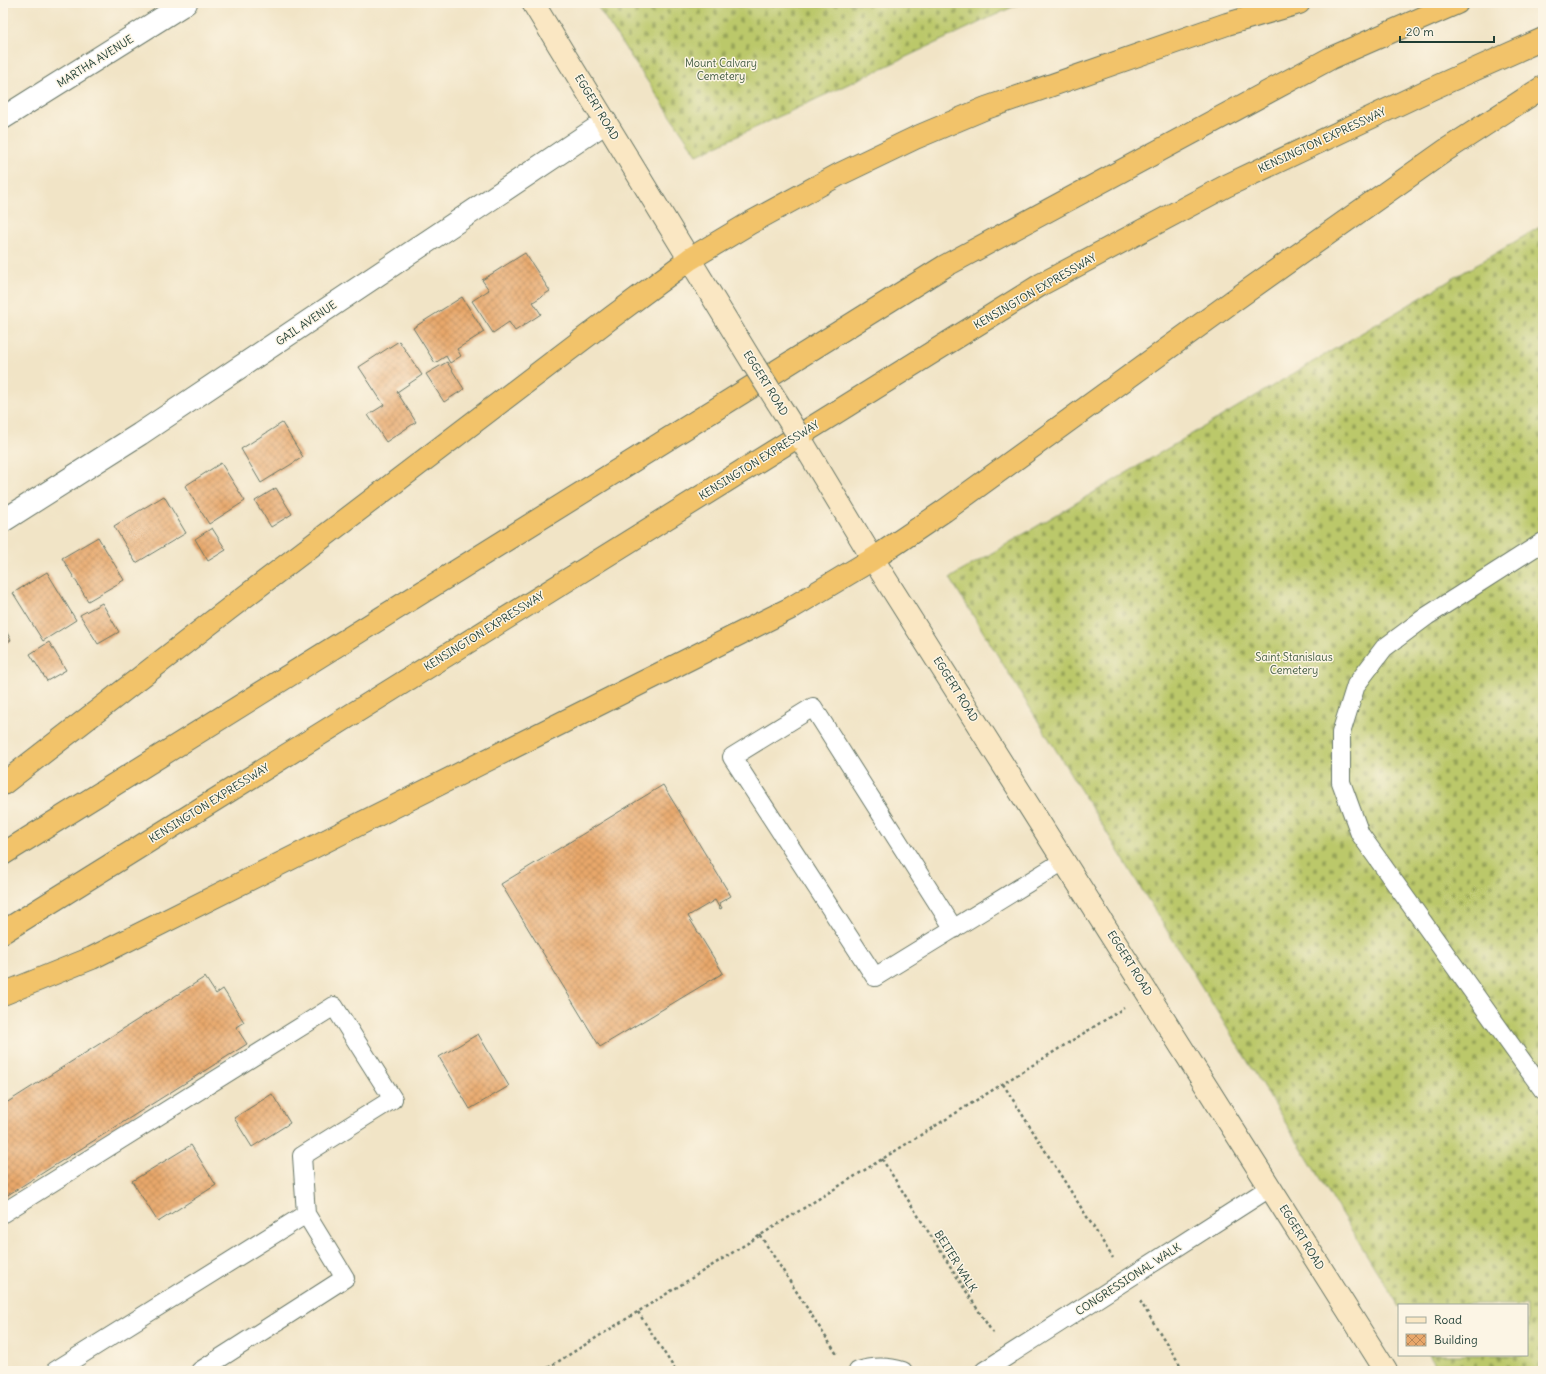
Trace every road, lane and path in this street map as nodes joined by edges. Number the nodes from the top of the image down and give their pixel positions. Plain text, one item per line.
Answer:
1 (186, 3) edge
2 (533, 3) edge
3 (1299, 3) edge
4 (1457, 3) edge
5 (1543, 39) edge
6 (1543, 86) edge
7 (3, 118) edge
8 (606, 122) junction
9 (693, 266) junction
10 (3, 521) edge
11 (1543, 542) edge
12 (873, 559) junction
13 (3, 784) edge
14 (3, 854) edge
15 (1065, 860) junction
16 (954, 929) junction
17 (3, 932) edge
18 (1149, 993) junction
19 (3, 994) edge
20 (1003, 1084) junction
21 (1543, 1090) edge
22 (882, 1159) junction
23 (1271, 1187) junction
24 (3, 1213) edge
25 (306, 1214) junction
26 (760, 1235) junction
27 (1127, 1280) junction
28 (638, 1312) junction
29 (1007, 1356) junction
30 (840, 1358) dead end
31 (55, 1371) edge
32 (200, 1371) edge
33 (543, 1371) edge
34 (676, 1371) edge
35 (858, 1371) edge
36 (903, 1371) edge
37 (984, 1371) edge
38 (1184, 1371) edge
39 (1386, 1371) edge

1 - 7 street, MARTHA AVENUE
2 - 8 street, EGGERT ROAD
3 - 9 highway
4 - 14 highway
5 - 17 highway, KENSINGTON EXPRESSWAY
6 - 12 highway
8 - 9 street, EGGERT ROAD
8 - 10 street, GAIL AVENUE
9 - 12 street, EGGERT ROAD, bridge
9 - 13 highway
11 - 21 lane
12 - 15 street, EGGERT ROAD
12 - 19 highway
15 - 16 lane
15 - 18 street, EGGERT ROAD
16 - 16 lane
18 - 20 path
18 - 23 street, EGGERT ROAD
20 - 22 path
20 - 27 path
22 - 26 path
22 - 29 path, BEITER WALK
23 - 27 lane, CONGRESSIONAL WALK
23 - 39 street, EGGERT ROAD
24 - 25 lane
25 - 31 lane
25 - 32 lane
26 - 28 path
26 - 30 path
27 - 29 lane, CONGRESSIONAL WALK
27 - 38 path
28 - 33 path
28 - 34 path
29 - 37 lane, CONGRESSIONAL WALK
35 - 36 lane

